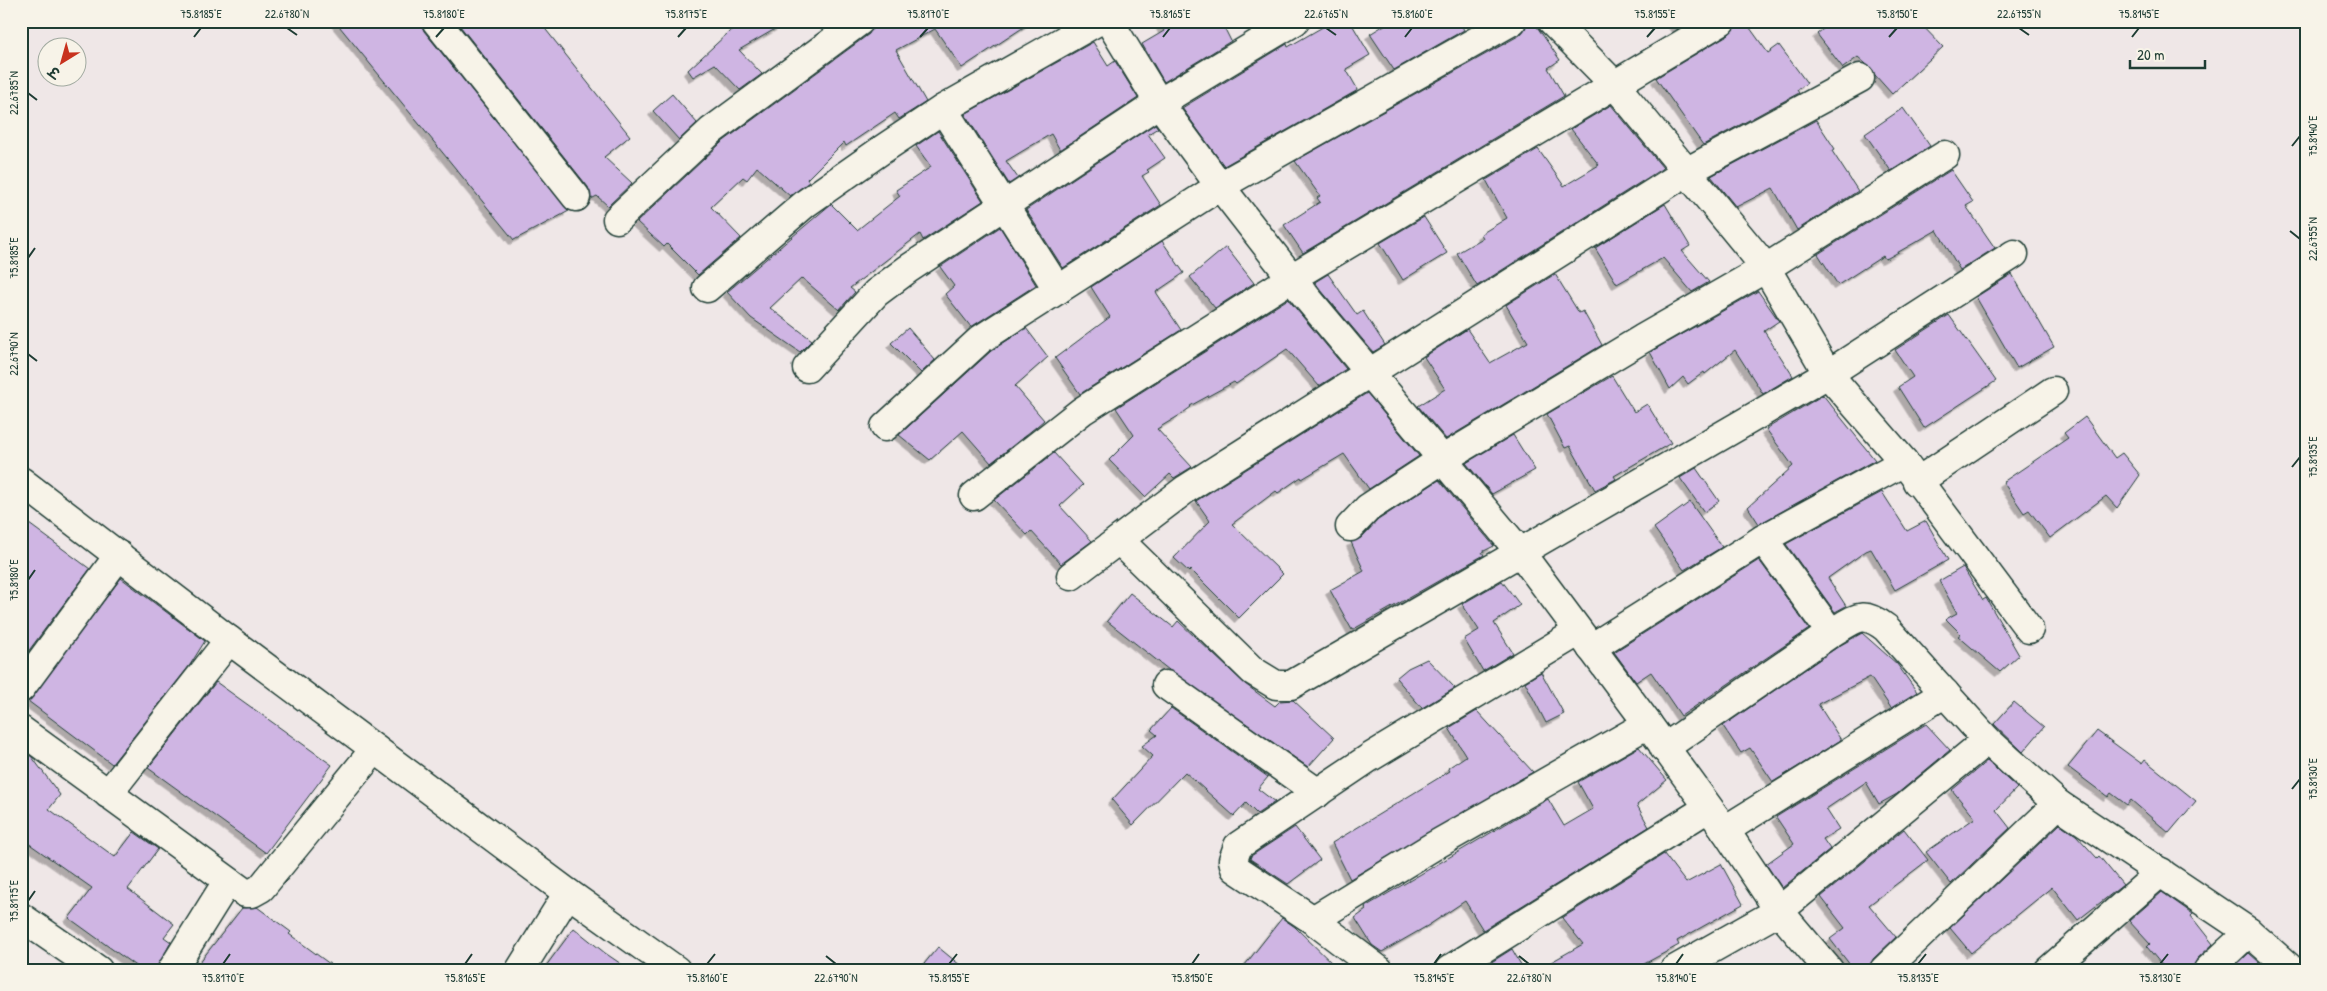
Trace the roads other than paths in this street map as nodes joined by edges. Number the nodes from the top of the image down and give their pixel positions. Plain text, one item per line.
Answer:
1 (436, 21) edge
2 (860, 21) edge
3 (1098, 21) edge
4 (1109, 21) edge
5 (1296, 21) edge
6 (1512, 21) edge
7 (1552, 21) edge
8 (1721, 21) edge
9 (1860, 78) dead end
10 (1616, 86) junction
11 (1160, 104) junction
12 (943, 109) junction
13 (1945, 156) dead end
14 (1688, 171) junction
15 (1220, 186) junction
16 (576, 197) dead end
17 (1005, 206) junction
18 (617, 219) dead end
19 (2014, 254) dead end
20 (1766, 268) junction
21 (1293, 277) junction
22 (707, 288) dead end
23 (1058, 290) junction
24 (807, 368) dead end
25 (1370, 372) junction
26 (1828, 374) junction
27 (2052, 391) dead end
28 (885, 427) dead end
29 (1444, 459) junction
30 (1911, 472) junction
31 (21, 480) edge
32 (974, 496) dead end
33 (1350, 526) dead end
34 (1763, 539) junction
35 (1119, 540) junction
36 (1520, 552) junction
37 (119, 555) junction
38 (1071, 576) dead end
39 (2029, 630) dead end
40 (1831, 633) junction
41 (229, 640) junction
42 (1584, 640) junction
43 (1166, 685) dead end
44 (21, 688) edge
45 (1945, 693) junction
46 (1648, 724) junction
47 (21, 730) edge
48 (1987, 740) junction
49 (1664, 748) junction
50 (375, 749) junction
51 (1318, 793) junction
52 (108, 794) junction
53 (2058, 804) junction
54 (1708, 808) junction
55 (1725, 830) junction
56 (2161, 872) junction
57 (227, 882) junction
58 (568, 893) junction
59 (1779, 911) junction
60 (21, 917) edge
61 (1314, 920) junction
62 (2249, 932) junction
63 (1682, 968) edge
64 (98, 970) edge
65 (172, 970) edge
66 (520, 970) edge
67 (676, 970) edge
68 (1380, 970) edge
69 (1449, 970) edge
70 (1829, 970) edge
71 (1884, 970) edge
72 (2049, 970) edge
73 (2208, 970) edge
74 (2292, 970) edge

1 - 16 street
2 - 18 street
3 - 12 street
4 - 11 street
5 - 11 street
6 - 15 street
7 - 10 street
8 - 10 street
9 - 14 street
10 - 14 street
10 - 21 street
11 - 15 street
11 - 17 street
12 - 17 street
12 - 22 street
13 - 20 street
14 - 20 street
14 - 25 street
15 - 21 street
15 - 23 street
17 - 23 street
17 - 24 street
19 - 26 street
20 - 26 street
20 - 29 street
21 - 25 street
21 - 32 street
23 - 28 street
25 - 29 street
25 - 35 street
26 - 30 street
26 - 36 street
27 - 30 street
29 - 33 street
29 - 36 street
30 - 34 street
30 - 39 street
31 - 37 street
34 - 40 street
34 - 42 street
35 - 36 street
35 - 38 street
36 - 42 street
37 - 41 street
37 - 44 street
40 - 45 street
40 - 49 street
41 - 50 street
41 - 52 street
42 - 46 street
42 - 51 street
43 - 51 street
45 - 48 street
45 - 55 street
46 - 49 street
46 - 61 street
47 - 52 street
48 - 53 street
48 - 59 street
49 - 54 street
50 - 57 street
50 - 58 street
51 - 61 street
52 - 57 street
53 - 56 street
53 - 71 street
54 - 55 street
54 - 69 street
55 - 59 street
56 - 62 street
56 - 72 street
57 - 65 street
58 - 66 street
58 - 67 street
59 - 63 street
59 - 70 street
60 - 64 street
61 - 68 street
62 - 73 street
62 - 74 street

